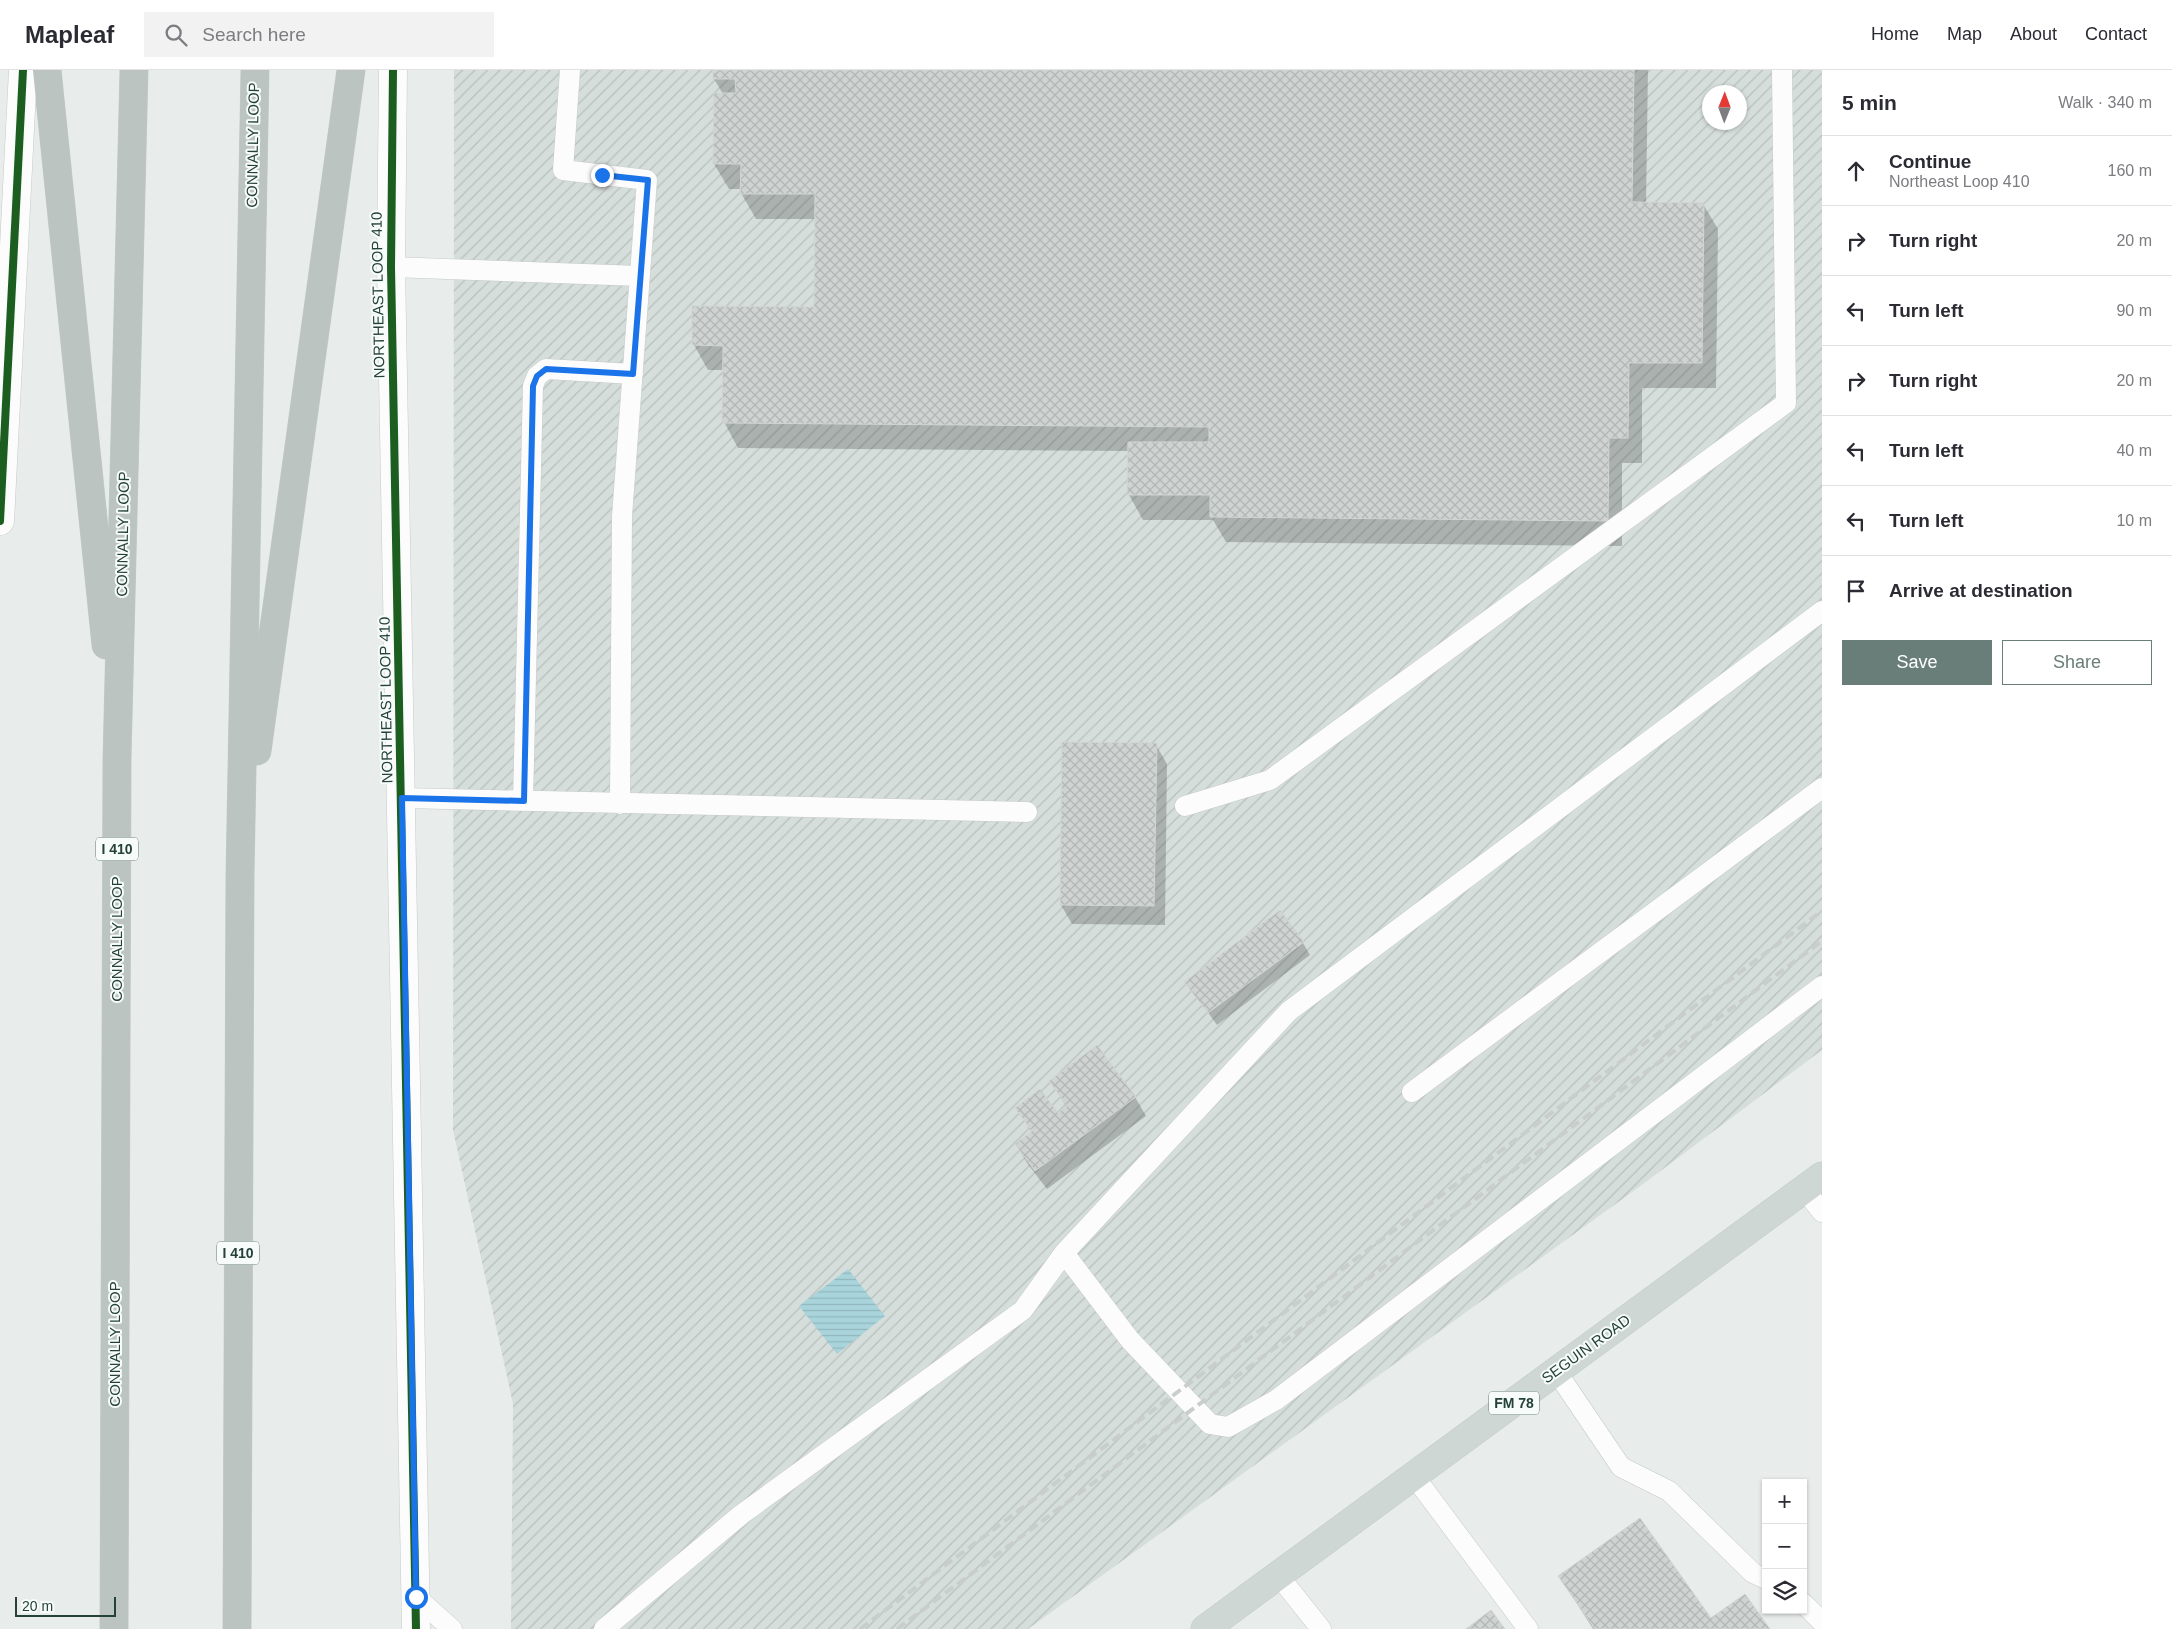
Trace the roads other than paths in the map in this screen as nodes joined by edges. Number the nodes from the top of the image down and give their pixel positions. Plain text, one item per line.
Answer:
1 (23, 70) edge
2 (46, 70) edge
3 (134, 70) edge
4 (255, 70) edge
5 (351, 70) edge
6 (393, 70) edge
7 (570, 70) edge
8 (1782, 70) edge
9 (391, 267) junction
10 (640, 276) junction
11 (633, 374) junction
12 (0, 521) edge
13 (1822, 611) edge
14 (117, 760) junction
15 (1822, 788) edge
16 (402, 798) junction
17 (524, 801) junction
18 (620, 804) junction
19 (1184, 806) dead end
20 (1028, 812) dead end
21 (240, 876) junction
22 (1822, 986) edge
23 (1412, 1092) dead end
24 (1813, 1182) edge
25 (1822, 1212) edge
26 (1064, 1253) junction
27 (1556, 1371) junction
28 (1414, 1476) junction
29 (1278, 1575) junction
30 (1762, 1577) edge
31 (416, 1597) junction
32 (1807, 1607) edge
33 (1822, 1622) edge
34 (114, 1629) edge
35 (236, 1629) edge
36 (416, 1629) edge
37 (452, 1629) edge
38 (604, 1629) edge
39 (1205, 1629) edge
40 (1321, 1629) edge
41 (1528, 1629) edge

1 - 12 street
2 - 14 highway
3 - 14 highway, CONNALLY LOOP / I 410
4 - 21 highway, CONNALLY LOOP / I 410
5 - 21 highway
6 - 9 street, NORTHEAST LOOP 410
7 - 10 lane
8 - 19 lane
9 - 10 lane
9 - 16 street, NORTHEAST LOOP 410
10 - 11 lane
11 - 17 lane
11 - 18 lane
13 - 26 lane
14 - 34 highway, CONNALLY LOOP / I 410
15 - 23 lane
16 - 17 lane
16 - 31 street, NORTHEAST LOOP 410
17 - 18 lane
18 - 20 lane
21 - 35 highway, CONNALLY LOOP / I 410
22 - 26 lane
24 - 25 lane
24 - 27 main road, SEGUIN ROAD / FM 78
26 - 38 lane
27 - 28 main road, SEGUIN ROAD / FM 78
27 - 30 lane
28 - 29 main road, SEGUIN ROAD / FM 78
28 - 41 lane
29 - 39 main road, SEGUIN ROAD / FM 78
29 - 40 lane
31 - 36 street, NORTHEAST LOOP 410
31 - 37 lane
32 - 33 lane

